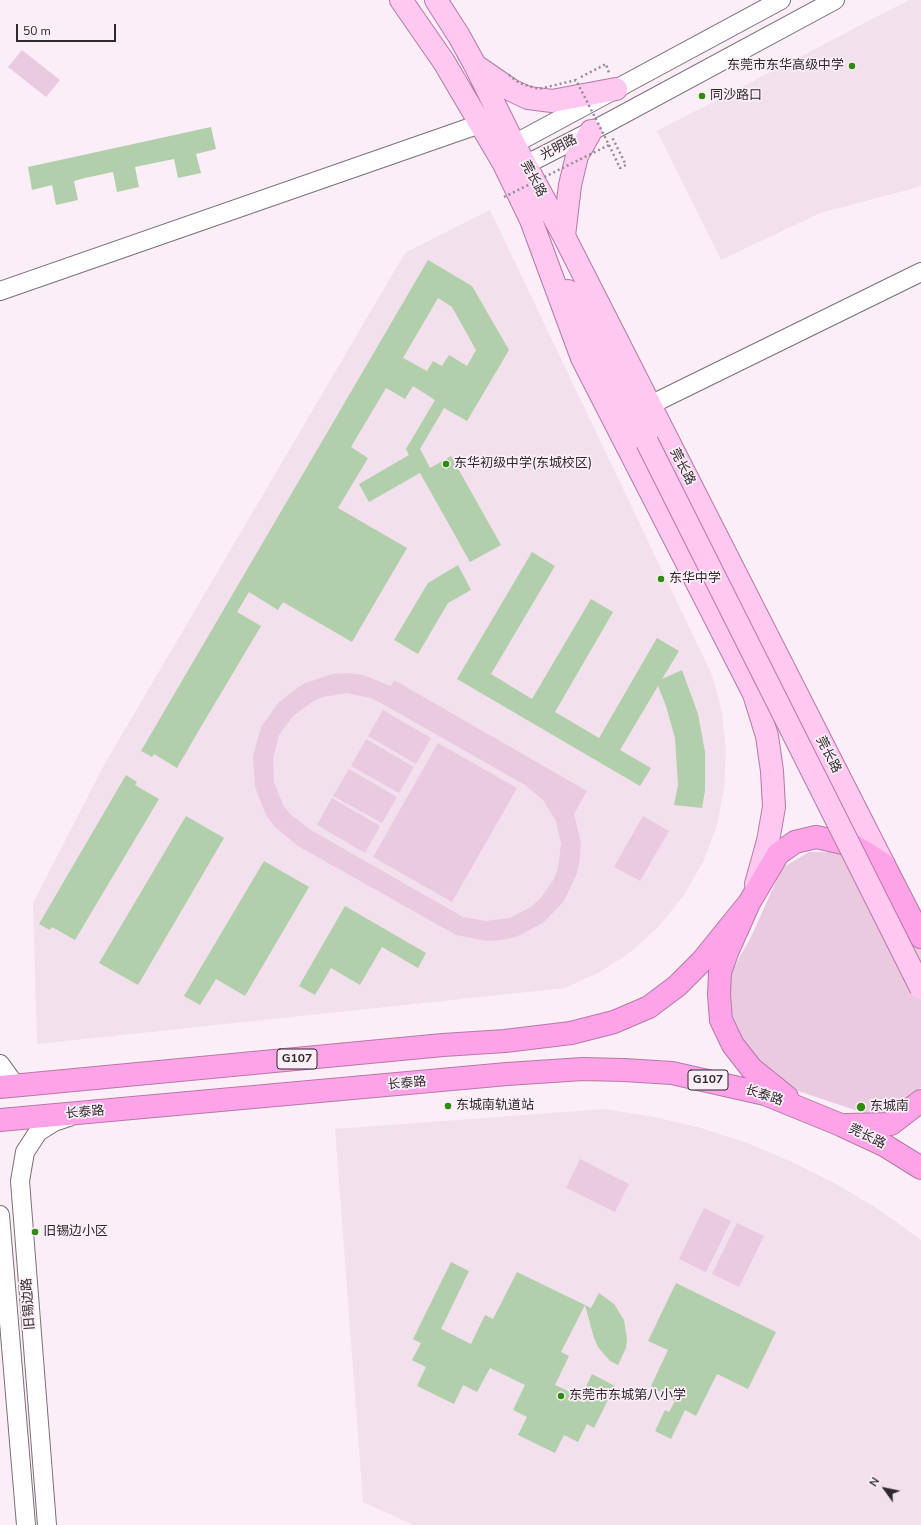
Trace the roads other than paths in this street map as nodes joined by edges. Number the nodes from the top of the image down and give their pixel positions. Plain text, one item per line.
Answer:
1 (401, 0) edge
2 (436, 0) edge
3 (781, 0) edge
4 (835, 0) edge
5 (475, 65) junction
6 (616, 89) junction
7 (480, 124) junction
8 (591, 131) junction
9 (514, 144) junction
10 (504, 164) junction
11 (525, 165) junction
12 (535, 230) junction
13 (564, 236) junction
14 (921, 272) edge
15 (0, 291) edge
16 (650, 405) junction
17 (884, 865) junction
18 (749, 903) junction
19 (921, 937) edge
20 (921, 988) edge
21 (0, 1064) edge
22 (8, 1086) edge
23 (921, 1102) edge
24 (809, 1112) junction
25 (78, 1114) junction
26 (0, 1120) edge
27 (841, 1125) junction
28 (921, 1168) edge
29 (0, 1215) edge
30 (26, 1525) edge
31 (47, 1525) edge

1 - 7 main road, 莞长路
2 - 5 main road, 莞长路
3 - 6 street, 光明路
4 - 8 street, 光明路
5 - 6 main road
5 - 9 main road, 莞长路
6 - 9 street, 光明路
7 - 10 main road, 莞长路
7 - 15 street
8 - 11 street, 光明路
8 - 13 main road
9 - 10 street
9 - 11 main road, 莞长路
10 - 11 street, 光明路
10 - 12 main road, 莞长路
11 - 13 main road, 莞长路
12 - 18 main road, 莞长路
12 - 20 main road, 莞长路, bridge
13 - 16 main road, 莞长路
14 - 16 street
16 - 17 main road, 莞长路
17 - 18 highway, G107
17 - 19 highway, 莞长路
18 - 22 highway, G107
18 - 24 highway
21 - 22 street
23 - 27 highway
24 - 25 highway, 长泰路 / G107
24 - 27 highway, 莞长路 / G107
25 - 26 highway, 长泰路 / G107
25 - 31 street, 旧锡边路
27 - 28 highway, 莞长路 / G107
29 - 30 street, 旧锡边路

